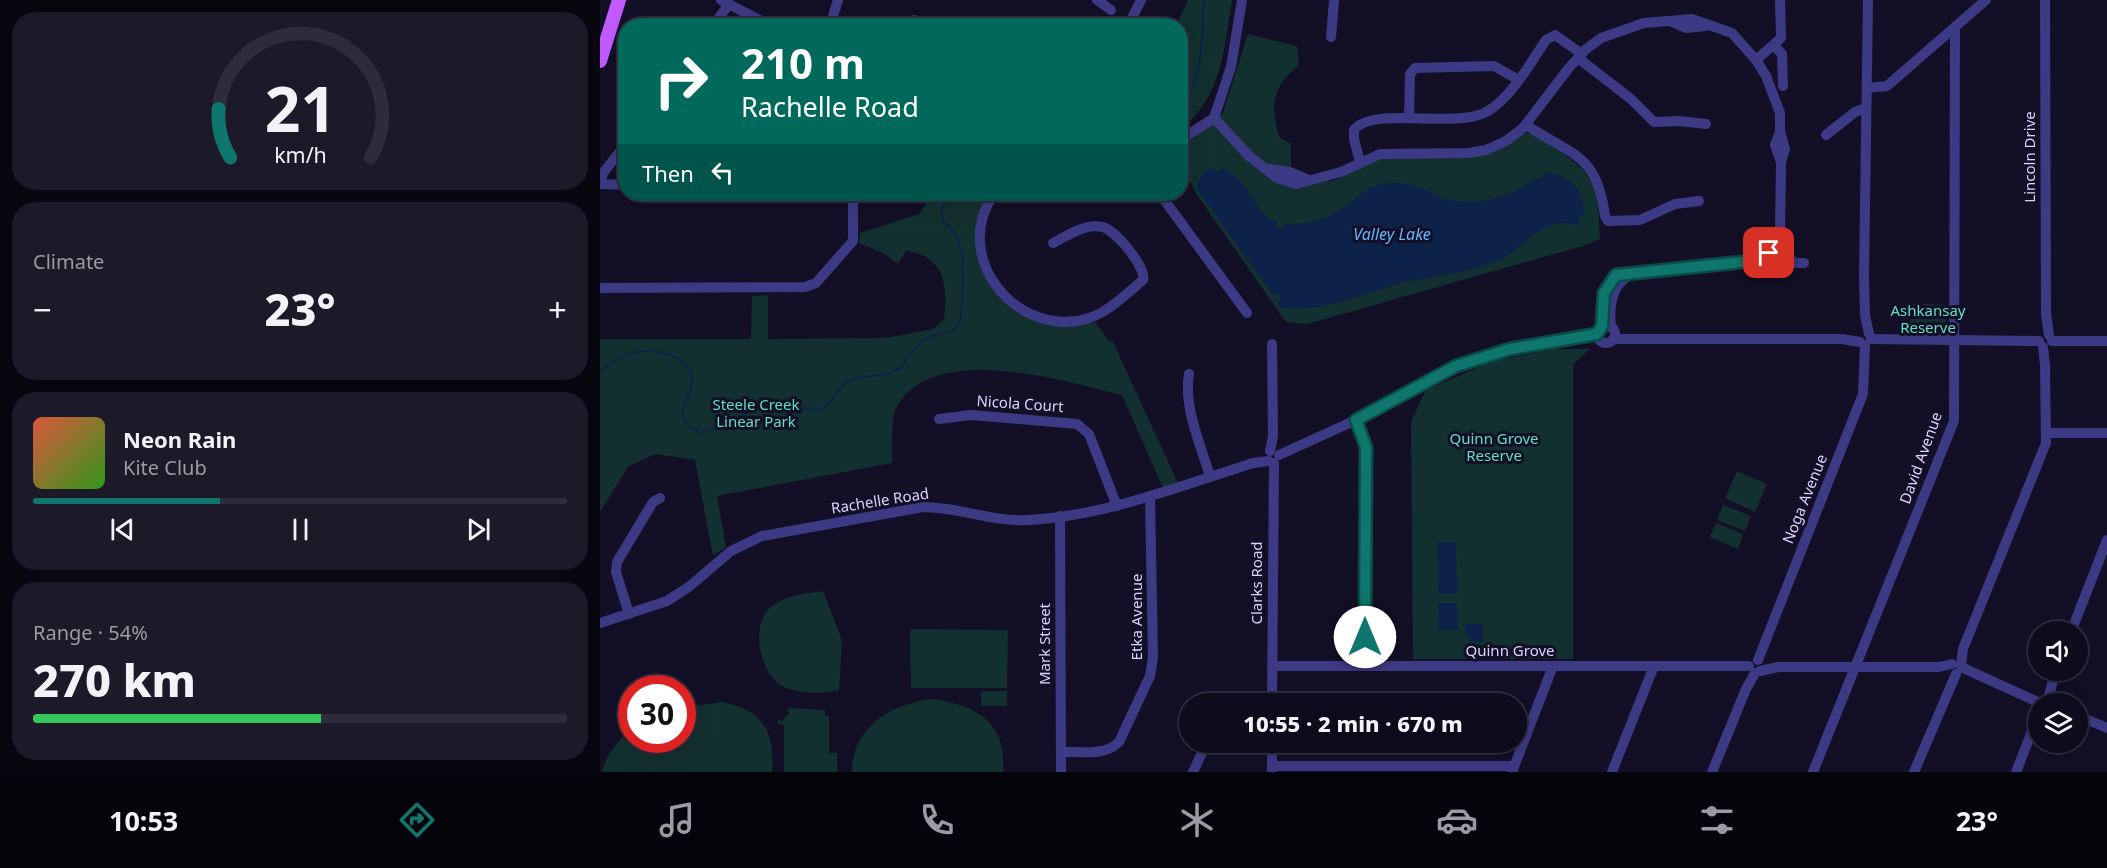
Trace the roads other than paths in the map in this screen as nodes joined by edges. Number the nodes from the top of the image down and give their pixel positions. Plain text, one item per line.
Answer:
1 (619, 0) edge
2 (838, 0) edge
3 (1096, 0) edge
4 (1141, 0) edge
5 (1242, 0) edge
6 (1334, 0) edge
7 (1780, 0) edge
8 (1868, 0) edge
9 (1986, 0) edge
10 (2045, 0) edge
11 (727, 2) edge
12 (1111, 10) dead end
13 (718, 18) edge
14 (756, 18) edge
15 (832, 18) edge
16 (1132, 18) edge
17 (1955, 27) junction
18 (1332, 37) dead end
19 (1774, 46) junction
20 (1580, 56) junction
21 (1756, 60) junction
22 (600, 61) edge
23 (1517, 79) junction
24 (1867, 86) junction
25 (1783, 87) dead end
26 (1866, 108) junction
27 (1214, 118) junction
28 (1409, 118) junction
29 (1706, 124) dead end
30 (1526, 125) junction
31 (1188, 135) edge
32 (1826, 135) dead end
33 (618, 154) edge
34 (1359, 162) junction
35 (600, 184) edge
36 (618, 185) edge
37 (853, 201) edge
38 (990, 201) edge
39 (1165, 201) edge
40 (1699, 201) dead end
41 (1053, 243) dead end
42 (1776, 246) junction
43 (1804, 263) dead end
44 (600, 288) edge
45 (1247, 313) dead end
46 (1607, 331) junction
47 (1864, 338) junction
48 (1954, 339) junction
49 (2046, 341) junction
50 (2107, 342) edge
51 (1272, 344) dead end
52 (1189, 374) dead end
53 (939, 419) dead end
54 (1356, 420) junction
55 (2046, 433) junction
56 (2107, 433) edge
57 (1273, 456) junction
58 (1210, 476) junction
59 (1150, 496) junction
60 (660, 498) dead end
61 (1117, 506) junction
62 (1060, 516) junction
63 (2107, 540) edge
64 (629, 614) junction
65 (2075, 621) edge
66 (600, 623) edge
67 (1272, 666) junction
68 (1365, 666) junction
69 (1553, 666) junction
70 (1654, 666) junction
71 (1856, 666) junction
72 (1755, 667) junction
73 (1956, 668) junction
74 (1272, 693) edge
75 (2028, 696) edge
76 (2088, 720) edge
77 (2107, 728) edge
78 (2028, 742) edge
79 (1061, 752) junction
80 (1202, 753) edge
81 (1272, 753) edge
82 (1272, 769) edge
83 (1513, 769) edge
84 (1061, 772) edge
85 (1193, 772) edge
86 (1612, 772) edge
87 (1712, 772) edge
88 (1813, 772) edge
89 (1914, 772) edge
90 (2016, 772) edge

1 - 22 main road
2 - 15 street
3 - 12 street
4 - 16 street
5 - 27 street
6 - 18 street
7 - 19 street
8 - 24 street, Noga Avenue
9 - 17 street
10 - 49 street, Lincoln Drive
11 - 13 street
11 - 14 street
17 - 24 street
17 - 48 street, David Avenue
19 - 21 street
19 - 25 street
20 - 21 street
20 - 23 street
20 - 29 street
20 - 30 street
21 - 42 street
23 - 28 street
23 - 28 street
24 - 26 street, Noga Avenue
26 - 32 street
26 - 47 street, Noga Avenue
27 - 31 street
27 - 34 street
28 - 34 street
30 - 34 street
30 - 40 street
33 - 35 street
35 - 36 street
37 - 44 street
38 - 41 street
39 - 45 street
42 - 43 street
42 - 46 street
46 - 47 street, Rachelle Road
46 - 54 street, Rachelle Road
47 - 48 street, Rachelle Road
47 - 72 street, Noga Avenue
48 - 49 street, Rachelle Road
48 - 71 street, David Avenue
49 - 50 street, Rachelle Road
49 - 55 street, Lincoln Drive
51 - 57 street, Clarks Road
52 - 58 street
53 - 61 street, Nicola Court
54 - 57 street, Rachelle Road
54 - 68 street
55 - 56 street
55 - 73 street, Lincoln Drive
57 - 58 street, Rachelle Road
57 - 67 street, Clarks Road
58 - 59 street, Rachelle Road
59 - 61 street, Rachelle Road
59 - 79 street, Etka Avenue
60 - 64 street
61 - 62 street, Rachelle Road
62 - 64 street, Rachelle Road
62 - 79 street, Mark Street
63 - 65 street
64 - 66 street, Rachelle Road
67 - 68 street, Quinn Grove
67 - 74 street, Clarks Road
68 - 69 street, Quinn Grove
69 - 70 street, Quinn Grove
69 - 83 street
70 - 72 street, Quinn Grove
70 - 86 street
71 - 72 street, Quinn Grove
71 - 73 street, Quinn Grove
71 - 88 street, David Avenue
72 - 87 street, Noga Avenue
73 - 75 street, Quinn Grove
73 - 89 street, Lincoln Drive
76 - 77 street
78 - 90 street
79 - 84 street, Mark Street
80 - 85 street
81 - 82 street
82 - 83 street

